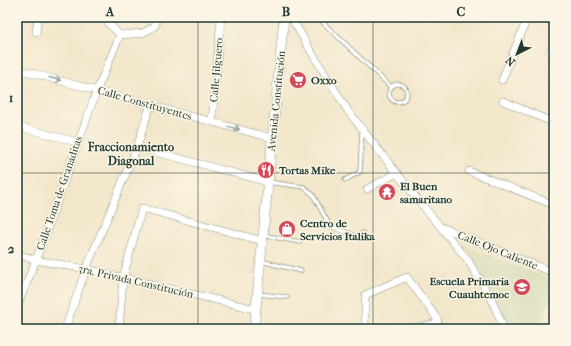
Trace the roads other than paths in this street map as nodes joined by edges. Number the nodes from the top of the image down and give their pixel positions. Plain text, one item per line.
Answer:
1 (38, 17) edge
2 (105, 17) edge
3 (157, 17) edge
4 (221, 17) edge
5 (284, 17) edge
6 (291, 17) edge
7 (317, 17) edge
8 (528, 17) edge
9 (36, 32) dead end
10 (120, 35) junction
11 (17, 69) edge
12 (502, 80) dead end
13 (391, 87) junction
14 (97, 90) junction
15 (503, 101) dead end
16 (150, 106) junction
17 (212, 122) junction
18 (554, 123) edge
19 (17, 126) edge
20 (362, 130) junction
21 (272, 138) junction
22 (77, 142) junction
23 (137, 147) junction
24 (469, 171) dead end
25 (397, 173) junction
26 (345, 180) dead end
27 (268, 182) junction
28 (367, 189) dead end
29 (554, 205) edge
30 (442, 227) junction
31 (363, 233) dead end
32 (262, 238) junction
33 (300, 242) dead end
34 (17, 254) edge
35 (36, 260) junction
36 (260, 261) junction
37 (86, 269) junction
38 (301, 271) dead end
39 (554, 273) edge
40 (123, 278) junction
41 (257, 294) junction
42 (287, 297) dead end
43 (17, 307) edge
44 (256, 309) junction
45 (554, 321) edge
46 (65, 329) edge
47 (118, 329) edge
48 (254, 329) edge
49 (365, 329) edge
50 (407, 329) edge
51 (504, 329) edge
52 (551, 329) edge

1 - 9 street
2 - 10 street
3 - 10 street
4 - 17 street, Calle Jilguero
5 - 21 main road, Avenida Constitución
6 - 20 street
7 - 13 lane
8 - 12 street
10 - 14 street, Calle Toma de Granaditas
11 -> 14 street, Calle Constituyentes
13 - 13 lane
14 - 16 street, Calle Constituyentes
14 - 22 street, Calle Toma de Granaditas
15 - 18 street
16 - 17 street, Calle Constituyentes
16 - 23 street
17 -> 21 street, Calle Constituyentes
19 - 22 street
20 - 25 street
20 - 26 lane
21 - 27 main road, Avenida Constitución
22 - 35 street, Calle Toma de Granaditas
23 - 27 street
23 - 37 street
24 - 29 street
25 - 28 street
25 - 30 street
27 - 31 lane
27 - 32 main road, Avenida Constitución
30 - 39 street, Calle Ojo Caliente
30 - 51 street
32 - 33 lane
32 - 36 main road, Avenida Constitución
32 - 40 street
34 - 35 street, 3ra. Privada Constitución
35 - 37 street, 3ra. Privada Constitución
35 - 43 street, Calle Toma de Granaditas
36 - 38 lane
36 - 41 main road, Avenida Constitución
37 - 40 street, 3ra. Privada Constitución
37 - 46 street
40 - 44 street, 3ra. Privada Constitución
40 - 47 street
41 - 42 lane
41 - 44 main road, Avenida Constitución
44 - 48 main road, Avenida Constitución
45 - 52 street
49 - 50 street

